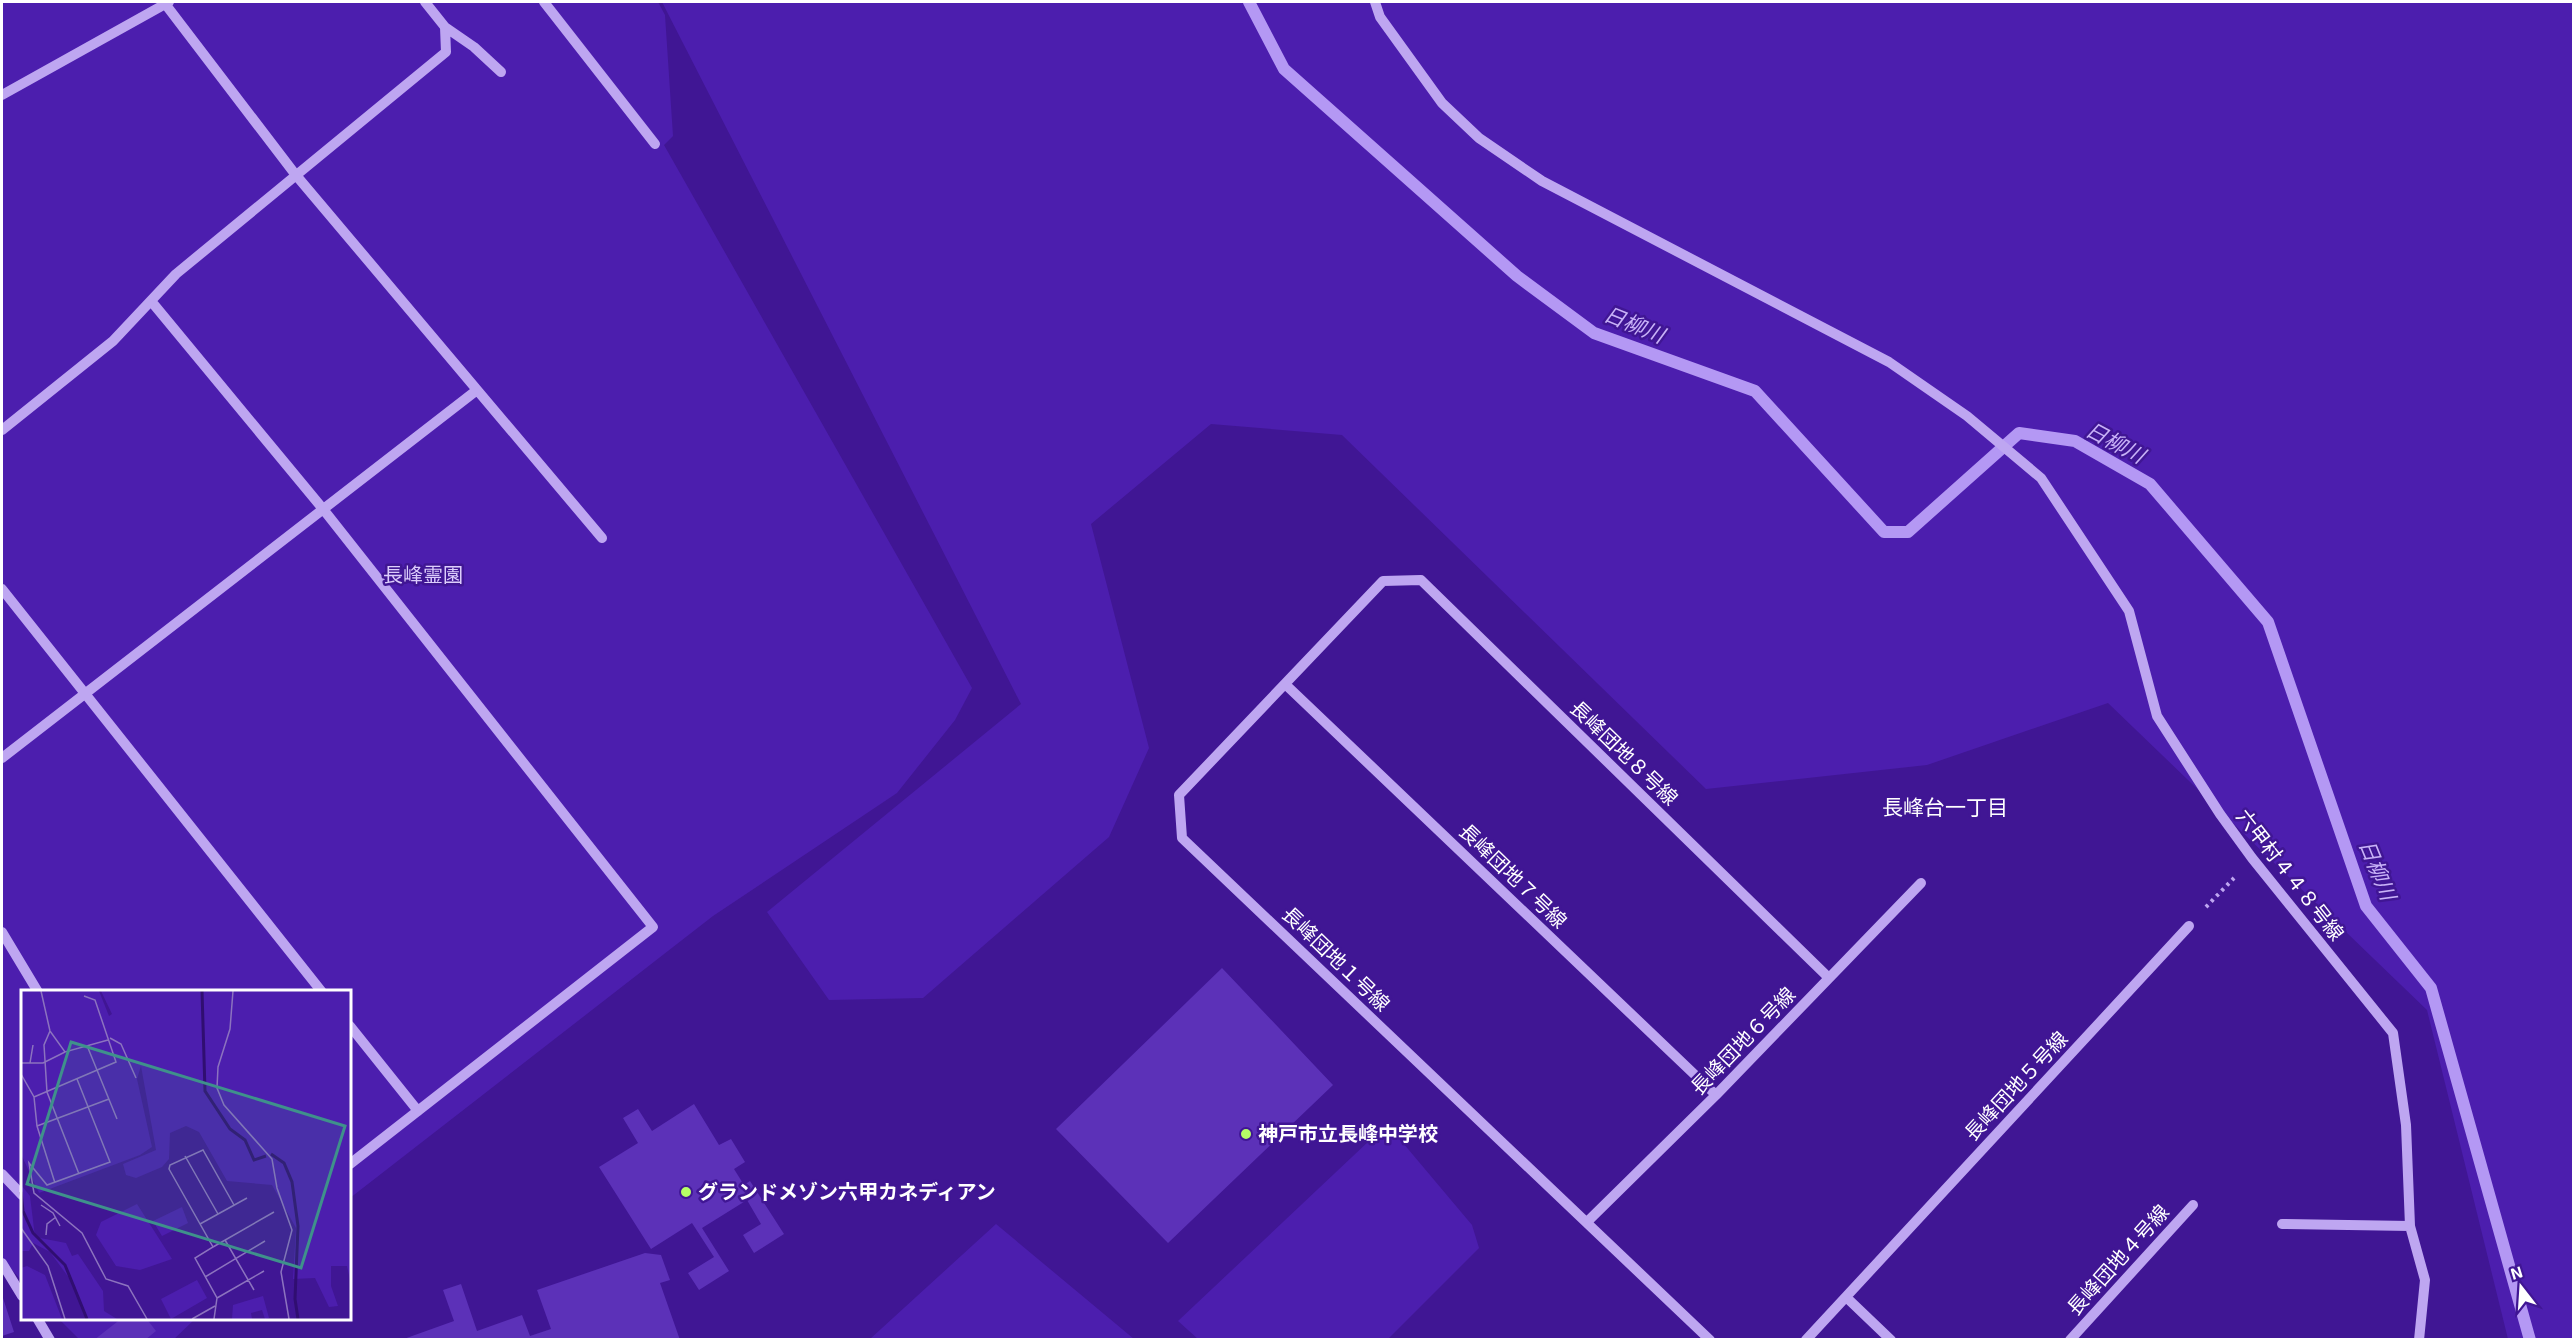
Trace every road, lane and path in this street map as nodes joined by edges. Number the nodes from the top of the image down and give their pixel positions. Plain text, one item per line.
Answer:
1 (424, 2) edge
2 (544, 2) edge
3 (1375, 2) edge
4 (167, 3) edge
5 (445, 27) junction
6 (501, 72) dead end
7 (2, 95) edge
8 (655, 144) dead end
9 (295, 174) junction
10 (151, 301) junction
11 (477, 390) junction
12 (2, 430) edge
13 (323, 509) junction
14 (602, 538) dead end
15 (1383, 581) joint
16 (2, 589) edge
17 (1285, 684) junction
18 (84, 693) junction
19 (2, 758) edge
20 (2252, 858) junction
21 (1921, 883) dead end
22 (2189, 926) joint
23 (2, 932) edge
24 (1829, 978) junction
25 (37, 990) edge
26 (320, 990) edge
27 (351, 1027) edge
28 (1716, 1095) junction
29 (418, 1111) junction
30 (351, 1163) edge
31 (2, 1174) edge
32 (21, 1195) edge
33 (2193, 1205) dead end
34 (1587, 1222) junction
35 (2282, 1224) dead end
36 (2410, 1226) junction
37 (2, 1263) edge
38 (21, 1294) edge
39 (1846, 1297) junction
40 (38, 1320) edge
41 (50, 1340) edge
42 (1710, 1340) edge
43 (1806, 1340) edge
44 (1891, 1340) edge
45 (2070, 1340) edge
46 (2419, 1340) edge

1 - 5 street
2 - 8 street
3 - 20 street, 六甲村４４８号線
4 - 7 street
4 - 9 street
5 - 6 street
5 - 9 street
9 - 10 street
9 - 11 street
10 - 12 street
10 - 13 street
11 - 13 street
11 - 14 street
13 - 18 street
13 - 29 street
15 - 17 street, 長峰団地１号線
15 - 24 street, 長峰団地８号線
16 - 18 street
17 - 28 street, 長峰団地７号線
17 - 34 street, 長峰団地１号線
18 - 19 street
18 - 26 street
20 - 22 path
20 - 36 street, 六甲村４４８号線
21 - 24 street, 長峰団地６号線
22 - 39 street, 長峰団地５号線
23 - 25 street
24 - 28 street, 長峰団地６号線
27 - 29 street
28 - 34 street, 長峰団地６号線
29 - 30 street
31 - 32 street
33 - 45 street, 長峰団地４号線
34 - 42 street, 長峰団地１号線
35 - 36 street
36 - 46 street, 六甲村４４８号線
37 - 38 street
39 - 43 street, 長峰団地５号線
39 - 44 street
40 - 41 street

